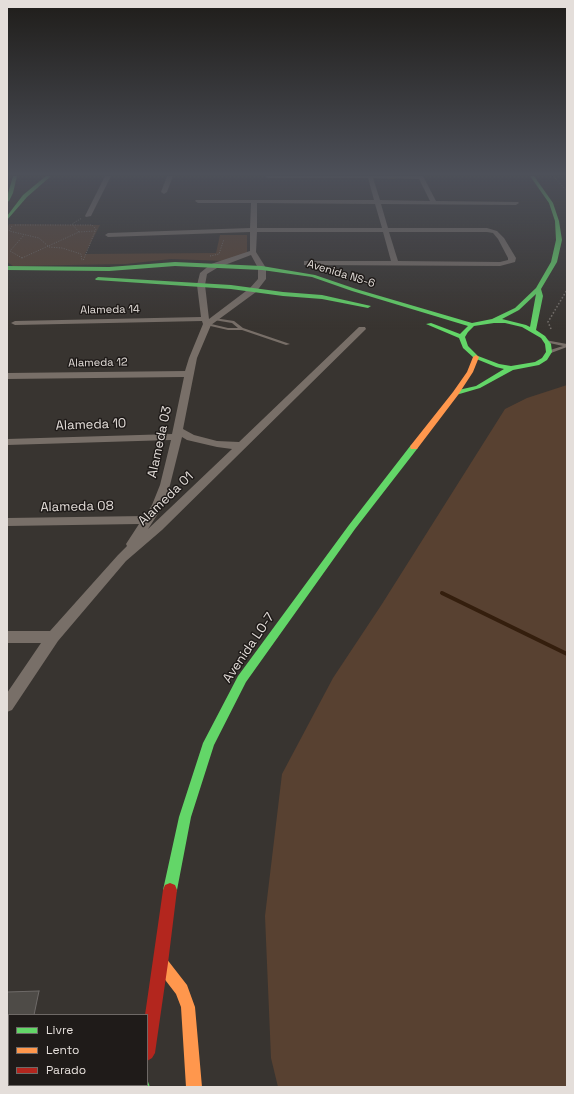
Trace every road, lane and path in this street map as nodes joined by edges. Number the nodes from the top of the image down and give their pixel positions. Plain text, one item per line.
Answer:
1 (9, 227) edge
2 (75, 227) edge
3 (94, 227) edge
4 (385, 227) edge
5 (558, 227) edge
6 (252, 230) junction
7 (386, 230) junction
8 (79, 232) junction
9 (95, 232) junction
10 (108, 235) dead end
11 (224, 237) dead end
12 (49, 247) junction
13 (253, 252) junction
14 (22, 258) dead end
15 (213, 262) junction
16 (307, 263) dead end
17 (395, 263) junction
18 (7, 268) edge
19 (262, 268) junction
20 (90, 279) dead end
21 (201, 285) junction
22 (538, 289) junction
23 (253, 290) junction
24 (567, 290) edge
25 (381, 309) dead end
26 (209, 321) junction
27 (422, 321) dead end
28 (494, 321) junction
29 (15, 323) dead end
30 (472, 325) junction
31 (242, 329) junction
32 (362, 329) dead end
33 (533, 330) junction
34 (462, 337) junction
35 (546, 341) junction
36 (558, 343) junction
37 (288, 344) dead end
38 (567, 345) edge
39 (549, 352) junction
40 (476, 357) junction
41 (511, 368) junction
42 (189, 374) junction
43 (7, 376) edge
44 (456, 393) junction
45 (176, 434) junction
46 (7, 442) edge
47 (241, 446) junction
48 (148, 520) junction
49 (7, 522) edge
50 (122, 558) junction
51 (7, 637) edge
52 (53, 637) junction
53 (7, 705) edge
54 (161, 964) junction
55 (148, 1047) edge
56 (194, 1087) edge

1 - 12 path
2 - 8 path
3 - 9 path
4 - 7 street
5 - 22 street
6 - 7 street
6 - 10 street
6 - 13 street
7 - 17 street
7 - 17 street
8 - 9 path
8 - 12 path
9 - 12 path
11 - 15 path
12 - 14 path
13 - 15 street
13 - 19 street
15 - 18 street, Avenida NS-6
15 - 19 street, Avenida NS-6
15 - 21 street
16 - 17 street
19 - 23 street
19 - 30 street, Avenida NS-6
20 - 21 street, Avenida NS-6
21 - 23 street, Avenida NS-6
21 - 26 street
22 - 28 street
22 - 33 street
23 - 25 street, Avenida NS-6
23 - 26 street
24 - 36 path
26 - 29 street, Alameda 14
26 - 31 lane
26 - 31 lane
26 - 42 street, Alameda 03
27 - 34 street
28 - 30 street
28 - 33 street
30 - 34 street
31 - 37 lane
32 - 47 street, Alameda 01
33 - 35 street
34 - 40 street
35 - 36 lane
35 - 39 street
36 - 38 lane
38 - 39 lane
39 - 41 street
40 - 41 street
40 - 44 street, Avenida LO-7
41 - 44 street
42 - 43 street, Alameda 12
42 - 45 street, Alameda 03
44 - 54 street, Avenida LO-7
45 - 46 street, Alameda 10
45 - 47 street
45 - 48 street, Alameda 03
47 - 50 street, Alameda 01
48 - 49 street, Alameda 08
48 - 50 street, Alameda 03
50 - 52 street, Alameda 01
51 - 52 street
52 - 53 street, Alameda 01
54 - 55 street, Avenida LO-7
54 - 56 street

